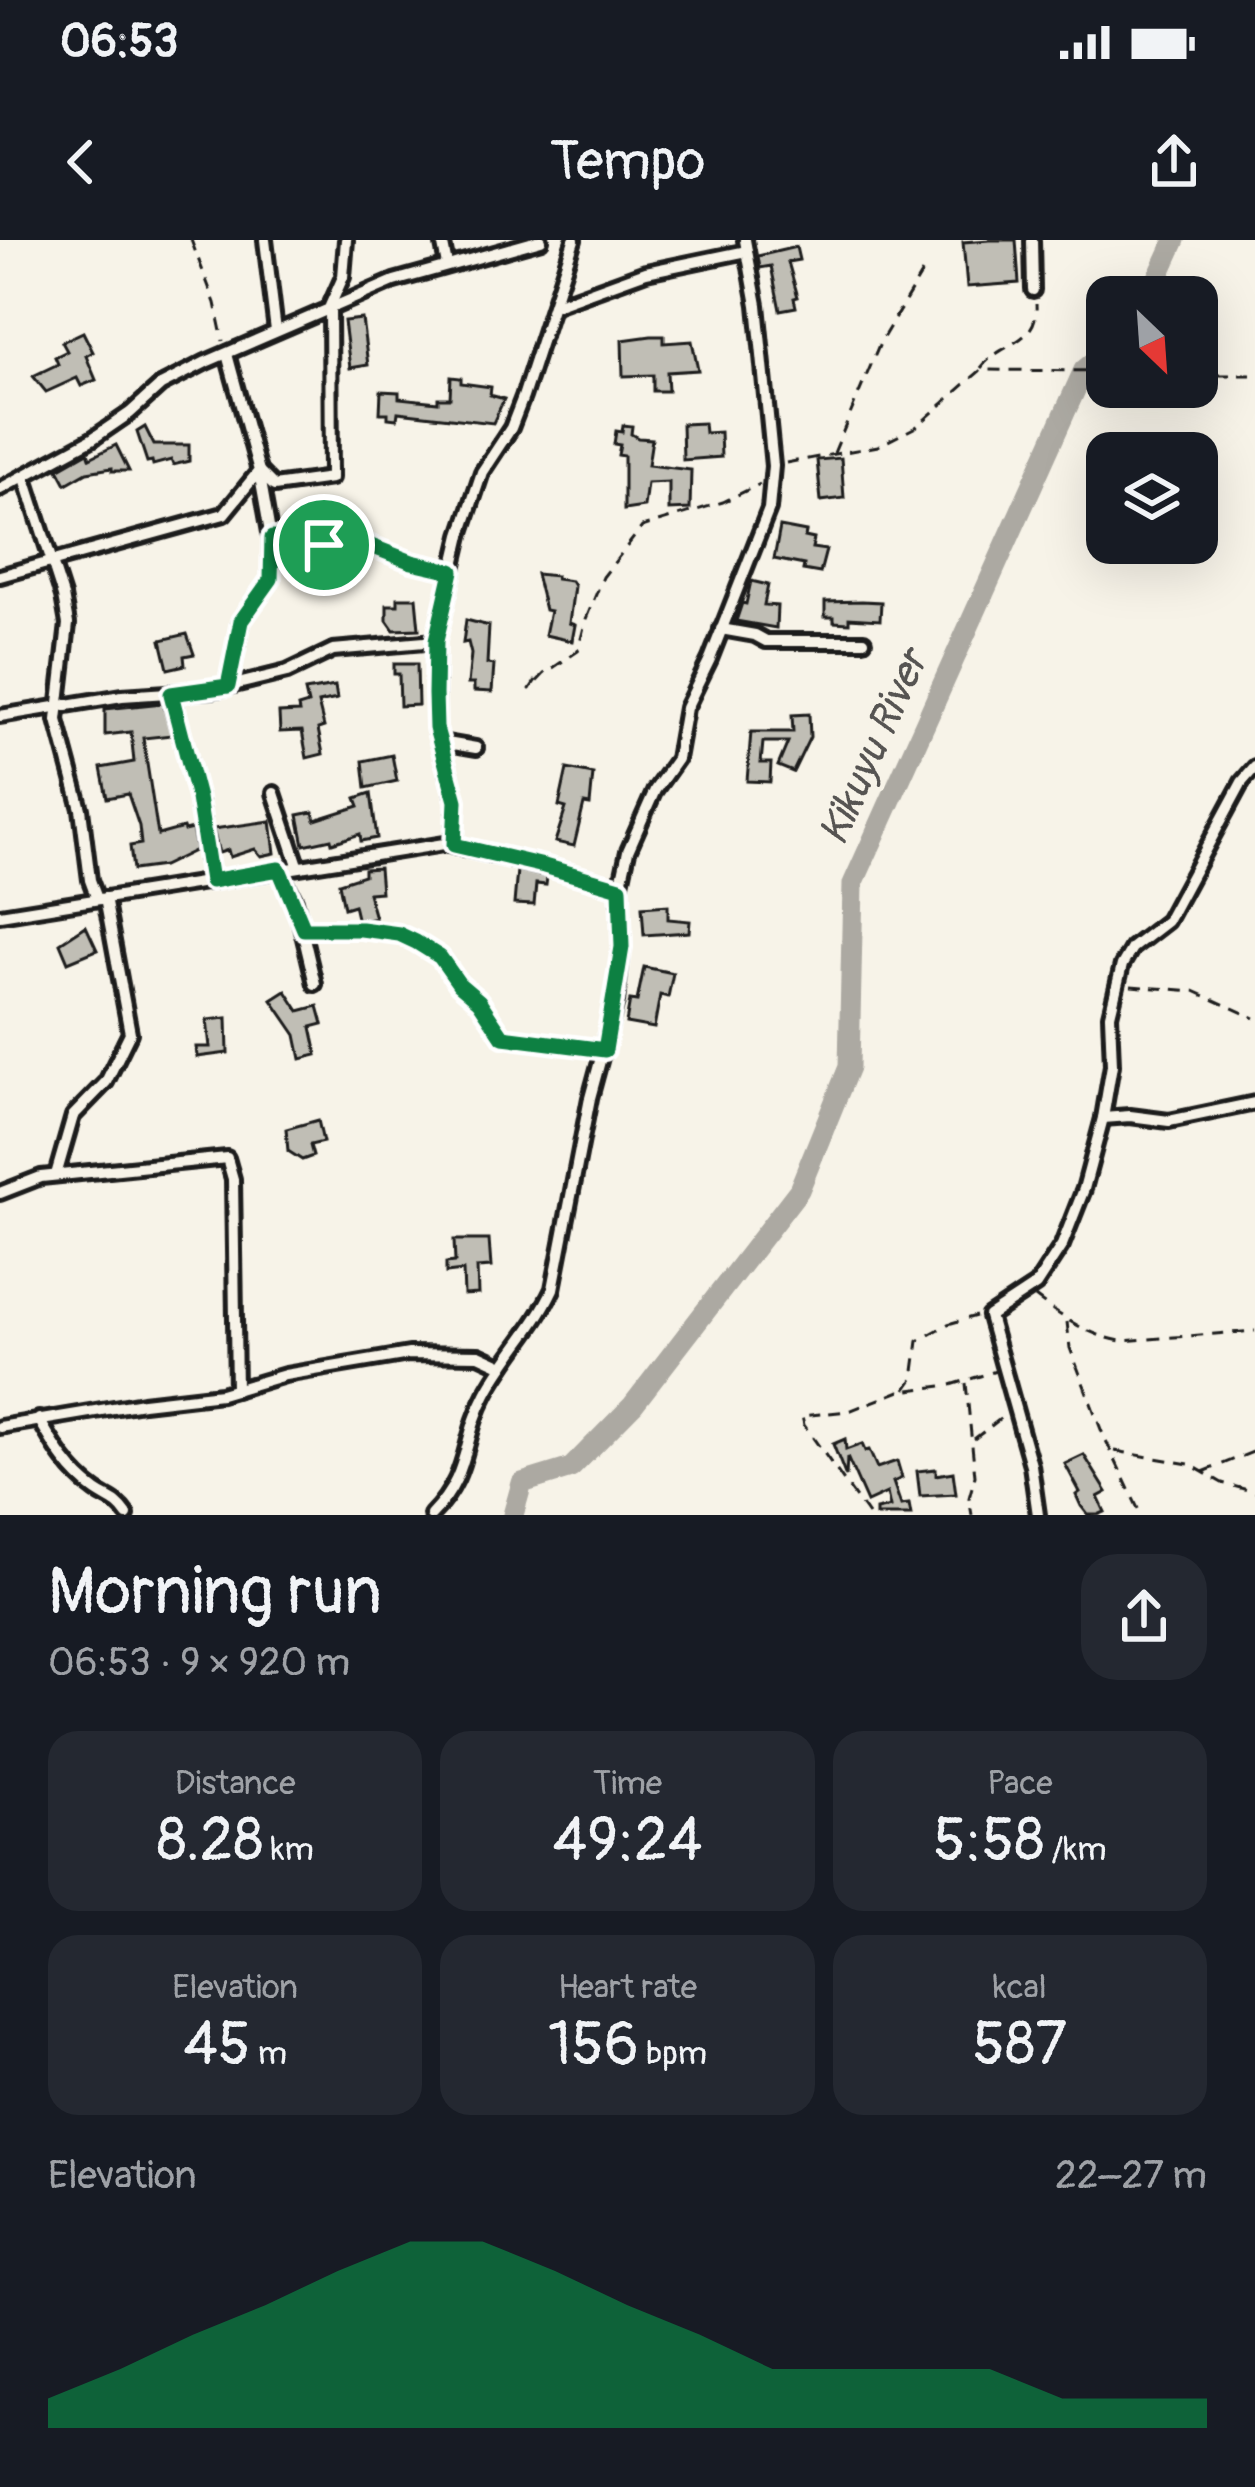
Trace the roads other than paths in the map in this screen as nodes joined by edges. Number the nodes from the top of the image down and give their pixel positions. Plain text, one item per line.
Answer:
1 (266, 240) edge
2 (346, 240) edge
3 (442, 240) edge
4 (541, 240) edge
5 (574, 240) edge
6 (1032, 240) edge
7 (746, 245) edge
8 (447, 266) junction
9 (1033, 290) road end
10 (555, 305) junction
11 (330, 306) junction
12 (276, 332) junction
13 (227, 354) junction
14 (259, 471) junction
15 (25, 478) junction
16 (0, 489) edge
17 (272, 538) junction
18 (53, 564) junction
19 (452, 571) junction
20 (0, 576) edge
21 (721, 629) junction
22 (436, 641) junction
23 (864, 641) dead end
24 (228, 686) junction
25 (171, 694) junction
26 (56, 706) junction
27 (0, 716) edge
28 (441, 742) junction
29 (476, 748) dead end
30 (1255, 767) edge
31 (274, 793) dead end
32 (454, 845) junction
33 (298, 865) junction
34 (279, 869) junction
35 (211, 881) junction
36 (620, 888) junction
37 (101, 898) junction
38 (0, 916) edge
39 (315, 984) dead end
40 (1255, 1103) edge
41 (1103, 1118) junction
42 (56, 1175) junction
43 (0, 1192) edge
44 (503, 1366) junction
45 (236, 1390) junction
46 (39, 1419) junction
47 (0, 1426) edge
48 (127, 1515) edge
49 (431, 1515) edge
50 (1038, 1515) edge

1 - 12 street
2 - 11 street
3 - 8 street
4 - 8 street
5 - 10 street
6 - 9 street
7 - 10 street
7 - 21 street
8 - 11 street
10 - 19 street
11 - 12 street
11 - 14 street
12 - 13 street
13 - 14 street
13 - 15 street
14 - 17 street
14 - 18 street
15 - 16 street
15 - 18 street
17 - 19 street
17 - 24 street
18 - 20 street
18 - 26 street
19 - 22 street
21 - 23 street
21 - 36 street
22 - 24 street
22 - 28 street
24 - 25 street
25 - 26 street
25 - 35 street
26 - 27 street
26 - 37 street
28 - 29 street
28 - 32 street
30 - 41 street
31 - 33 street
32 - 33 street
32 - 36 street
33 - 34 street
34 - 35 street
34 - 39 street
35 - 37 street
36 - 44 street
37 - 38 street
37 - 42 street
40 - 41 street
41 - 50 street
42 - 43 street
42 - 45 street
44 - 45 street
44 - 49 street
45 - 46 street
46 - 47 street
46 - 48 street

